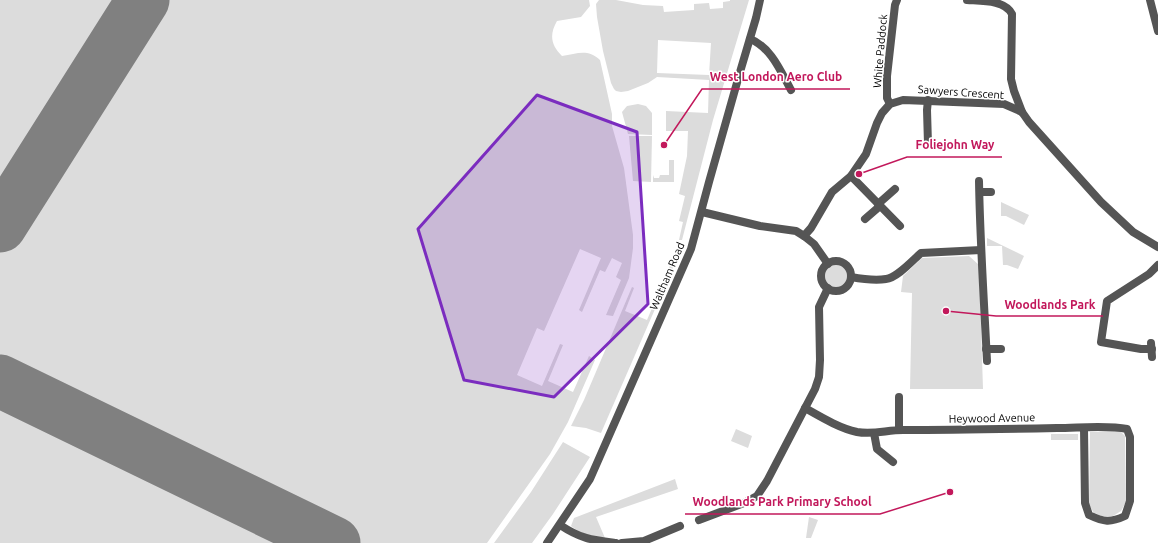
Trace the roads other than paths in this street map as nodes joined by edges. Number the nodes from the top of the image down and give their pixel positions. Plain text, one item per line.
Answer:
1 (760, 0) edge
2 (897, 0) edge
3 (967, 0) edge
4 (1150, 0) edge
5 (1002, 2) edge
6 (1158, 31) edge
7 (750, 39) junction
8 (791, 90) dead end
9 (1014, 92) junction
10 (928, 100) junction
11 (890, 104) junction
12 (1004, 104) junction
13 (1022, 112) junction
14 (928, 144) dead end
15 (851, 176) junction
16 (980, 180) dead end
17 (895, 189) dead end
18 (980, 192) junction
19 (991, 192) dead end
20 (879, 205) junction
21 (702, 212) junction
22 (865, 220) dead end
23 (900, 226) dead end
24 (804, 236) junction
25 (1158, 247) edge
26 (981, 250) junction
27 (828, 264) junction
28 (1158, 265) edge
29 (851, 277) junction
30 (828, 288) junction
31 (986, 348) junction
32 (1001, 349) dead end
33 (1152, 350) dead end
34 (987, 361) dead end
35 (899, 397) dead end
36 (805, 408) junction
37 (1084, 428) junction
38 (899, 430) junction
39 (874, 433) junction
40 (893, 462) dead end
41 (699, 520) dead end
42 (560, 525) junction
43 (680, 526) dead end
44 (547, 543) edge
45 (616, 543) edge
46 (622, 543) edge

1 - 7 street, Waltham Road
2 - 11 street, White Paddock
3 - 5 street
4 - 6 street
5 - 9 street
7 - 8 street
7 - 21 street, Waltham Road
9 - 12 street
9 - 13 street
10 - 11 street, Sawyers Crescent
10 - 12 street, Sawyers Crescent
10 - 14 street
11 - 15 street
12 - 13 street, Sawyers Crescent
13 - 25 street, Sawyers Crescent
15 - 20 street
15 - 24 street
16 - 18 street
17 - 20 street
18 - 19 street
18 - 26 street
20 - 22 street
20 - 23 street
21 - 24 street
21 - 42 street, Waltham Road
24 - 27 street
26 - 29 street
26 - 31 street
27 - 29 street
27 - 30 street
28 - 33 street
29 - 30 street
30 - 36 street
31 - 32 street
31 - 34 street
35 - 38 street
36 - 39 street, Heywood Avenue
36 - 41 street
37 - 37 street, Heywood Avenue
37 - 38 street, Heywood Avenue
38 - 39 street, Heywood Avenue
39 - 40 street
42 - 44 street, Waltham Road
42 - 45 street
43 - 46 street

